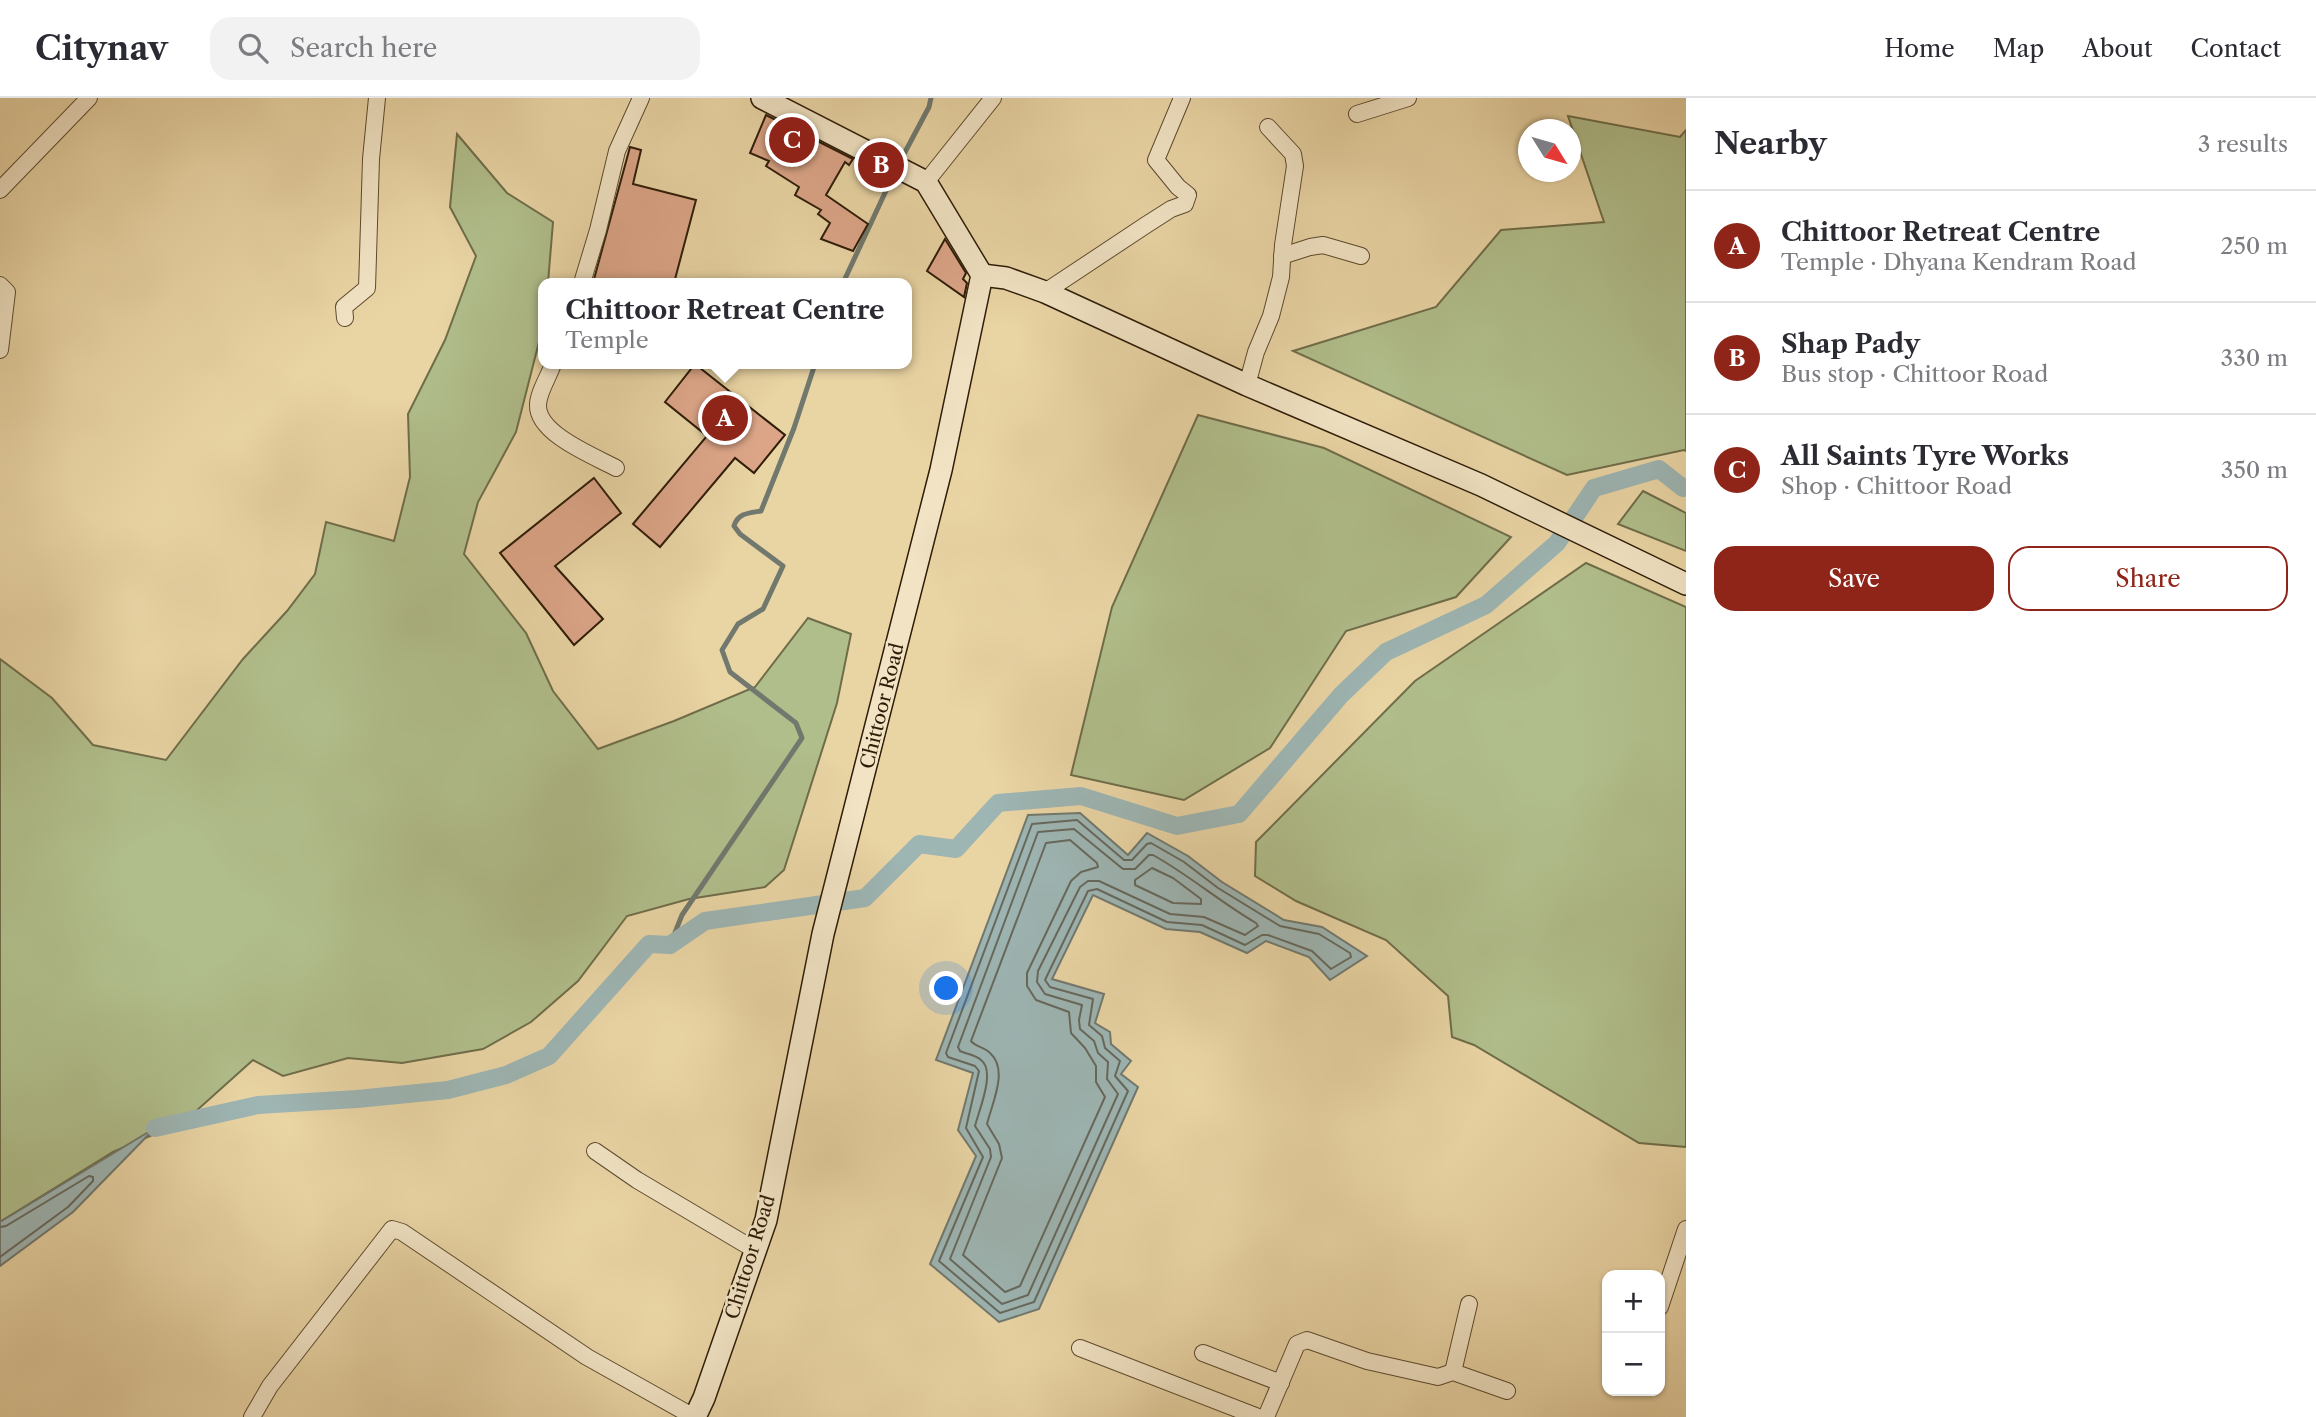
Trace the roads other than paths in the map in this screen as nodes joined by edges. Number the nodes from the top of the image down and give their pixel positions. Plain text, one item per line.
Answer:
1 (377, 98) edge
2 (641, 98) edge
3 (762, 98) edge
4 (993, 98) edge
5 (1182, 98) edge
6 (1408, 98) edge
7 (83, 99) edge
8 (1357, 114) dead end
9 (1268, 127) dead end
10 (926, 182) junction
11 (0, 190) edge
12 (1282, 256) junction
13 (1361, 256) dead end
14 (982, 275) junction
15 (584, 278) edge
16 (0, 285) edge
17 (1045, 292) junction
18 (345, 318) dead end
19 (0, 350) edge
20 (551, 369) edge
21 (1247, 385) junction
22 (616, 468) dead end
23 (1684, 583) edge
24 (595, 1151) dead end
25 (1686, 1229) edge
26 (755, 1250) junction
27 (1681, 1259) edge
28 (1665, 1296) edge
29 (1469, 1304) dead end
30 (1080, 1348) dead end
31 (1203, 1353) dead end
32 (1453, 1372) junction
33 (1281, 1383) junction
34 (1507, 1391) dead end
35 (251, 1417) edge
36 (694, 1417) edge
37 (1258, 1417) edge
38 (1266, 1417) edge

1 - 18 street
2 - 15 street
3 - 10 main road
4 - 10 street
5 - 17 street
6 - 8 street
7 - 11 street
9 - 12 street
10 - 14 main road
12 - 13 street
12 - 21 street
14 - 17 main road
14 - 26 main road, Chittoor Road
16 - 19 street
17 - 21 main road
20 - 22 street
21 - 23 main road
24 - 26 street
25 - 27 street
26 - 36 main road, Chittoor Road
27 - 28 street
29 - 32 street
30 - 37 street
31 - 33 street
32 - 33 street
32 - 34 street
33 - 38 street
35 - 36 street

